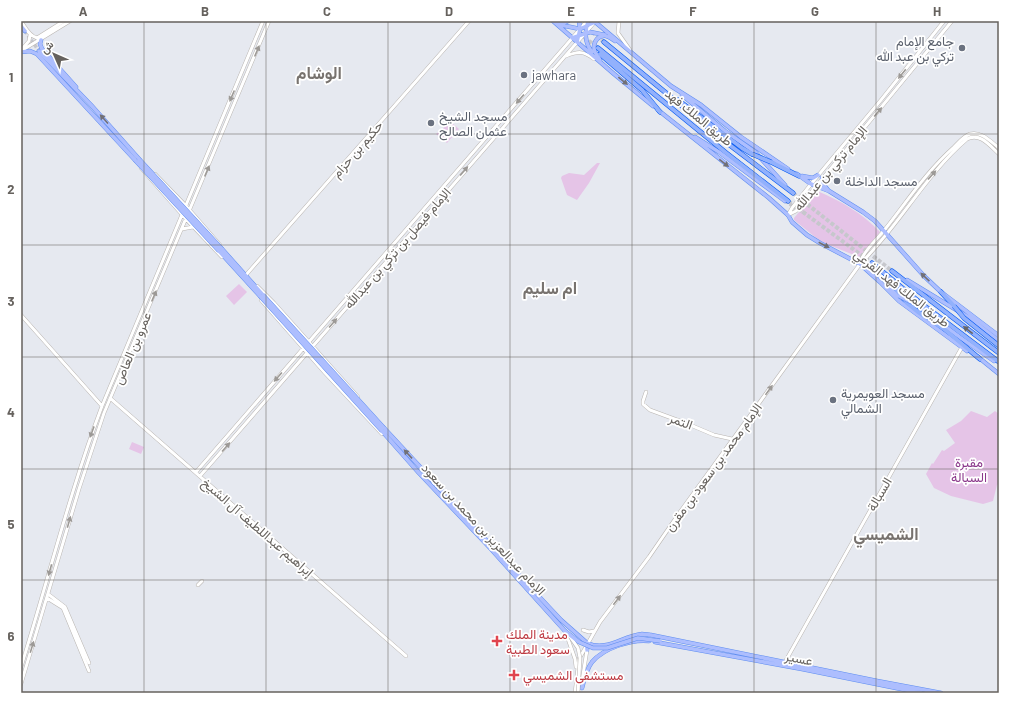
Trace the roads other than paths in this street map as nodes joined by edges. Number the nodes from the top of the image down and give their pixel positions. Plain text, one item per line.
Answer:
1 (21, 21) edge
2 (64, 21) edge
3 (70, 21) edge
4 (263, 21) edge
5 (270, 21) edge
6 (469, 21) edge
7 (555, 21) edge
8 (568, 21) edge
9 (579, 21) edge
10 (595, 21) edge
11 (620, 21) edge
12 (944, 21) edge
13 (952, 21) edge
14 (587, 22) edge
15 (21, 26) edge
16 (580, 29) junction
17 (25, 31) dead end
18 (585, 33) junction
19 (30, 34) junction
20 (579, 34) junction
21 (572, 38) junction
22 (41, 40) junction
23 (577, 42) junction
24 (604, 42) tunnel mouth
25 (622, 44) junction
26 (598, 48) tunnel mouth
27 (21, 51) edge
28 (631, 51) junction
29 (38, 52) junction
30 (600, 54) tunnel mouth
31 (564, 57) junction
32 (605, 66) junction
33 (640, 72) junction
34 (671, 86) junction
35 (91, 105) junction
36 (660, 112) junction
37 (684, 131) junction
38 (999, 148) edge
39 (999, 154) edge
40 (137, 160) junction
41 (818, 175) junction
42 (799, 176) junction
43 (822, 178) junction
44 (195, 184) junction
45 (811, 184) junction
46 (200, 186) junction
47 (816, 186) junction
48 (829, 191) junction
49 (793, 193) joint
50 (787, 201) joint
51 (186, 206) junction
52 (190, 210) junction
53 (182, 215) junction
54 (788, 215) junction
55 (186, 219) junction
56 (194, 227) junction
57 (182, 229) junction
58 (885, 233) junction
59 (220, 250) junction
60 (165, 256) junction
61 (170, 259) junction
62 (227, 261) junction
63 (235, 263) junction
64 (860, 264) junction
65 (892, 271) joint
66 (247, 277) junction
67 (880, 282) junction
68 (252, 288) junction
69 (942, 292) junction
70 (261, 296) junction
71 (21, 315) edge
72 (999, 336) edge
73 (309, 341) junction
74 (999, 341) edge
75 (313, 346) junction
76 (999, 346) edge
77 (962, 347) junction
78 (303, 348) junction
79 (307, 352) junction
80 (999, 353) edge
81 (980, 359) junction
82 (999, 363) edge
83 (119, 366) junction
84 (123, 368) junction
85 (999, 374) edge
86 (646, 392) dead end
87 (110, 398) junction
88 (102, 406) junction
89 (383, 430) junction
90 (390, 435) junction
91 (732, 439) junction
92 (389, 440) junction
93 (196, 472) junction
94 (200, 476) junction
95 (470, 526) junction
96 (202, 581) dead end
97 (198, 585) dead end
98 (47, 596) junction
99 (36, 619) junction
100 (40, 620) junction
101 (583, 630) dead end
102 (565, 631) junction
103 (594, 631) junction
104 (567, 636) dead end
105 (587, 643) junction
106 (673, 645) junction
107 (587, 650) joint
108 (406, 656) dead end
109 (785, 662) junction
110 (89, 663) dead end
111 (21, 667) edge
112 (89, 671) dead end
113 (577, 674) junction
114 (21, 684) edge
115 (582, 688) junction
116 (578, 693) edge
117 (921, 693) edge
118 (941, 693) edge

1 - 19 main road
2 - 19 main road
3 - 22 main road
4 -> 44 main road, عمرو بن العاص
46 -> 5 main road, عمرو بن العاص
6 - 66 main road, حكيم بن حزام
7 - 8 main road
7 - 16 main road
7 - 21 main road, طريق الملك فهد الفرعي
9 - 16 main road
10 - 14 main road
10 - 18 main road, الإمام فيصل بن تركي بن عبدالله
10 - 25 main road, طريق الملك فهد الفرعي
11 - 28 main road
12 -> 41 main road, الإمام تركي بن عبدالله
43 -> 13 main road, الإمام تركي بن عبدالله
14 - 16 main road
14 - 18 main road
15 - 17 main road
16 - 20 main road
16 - 21 main road, الإمام فيصل بن تركي بن عبدالله
18 - 20 main road
18 - 23 main road, الإمام فيصل بن تركي بن عبدالله
18 - 25 main road
18 - 32 main road
19 - 27 main road
20 - 21 main road
20 - 23 main road
21 - 23 main road, طريق الملك فهد الفرعي
21 -> 73 main road, الإمام فيصل بن تركي بن عبدالله
22 - 27 main road
22 - 35 main road
23 - 31 main road, الإمام فيصل بن تركي بن عبدالله
23 - 32 main road, طريق الملك فهد الفرعي
24 - 33 highway, طريق الملك فهد
25 - 28 main road, طريق الملك فهد الفرعي
25 - 32 main road
26 - 50 highway, طريق الملك فهد
27 - 29 main road
28 - 34 main road, طريق الملك فهد الفرعي
29 - 35 main road, الإمام عبدالعزيز بن محمد بن سعود
29 - 40 main road, الإمام عبدالعزيز بن محمد بن سعود
30 - 36 highway
31 - 32 main road
75 -> 31 main road, الإمام فيصل بن تركي بن عبدالله
32 -> 36 main road, طريق الملك فهد الفرعي
33 - 42 highway, bridge
33 - 49 highway, طريق الملك فهد
34 - 42 main road, طريق الملك فهد الفرعي
34 - 49 main road
40 -> 35 main road, الإمام عبدالعزيز بن محمد بن سعود
36 - 37 main road, طريق الملك فهد الفرعي
37 - 50 main road
37 -> 54 main road, طريق الملك فهد الفرعي
38 - 58 main road, الإمام محمد بن سعود بن مقرن
58 -> 39 main road, الإمام محمد بن سعود بن مقرن
40 - 51 main road, الإمام عبدالعزيز بن محمد بن سعود
40 - 53 main road, الإمام عبدالعزيز بن محمد بن سعود
40 - 59 main road, الإمام عبدالعزيز بن محمد بن سعود, bridge
41 - 42 main road
41 - 45 main road, الإمام تركي بن عبدالله
42 - 45 main road, طريق الملك فهد الفرعي
43 - 47 main road, الإمام تركي بن عبدالله
43 - 48 main road
44 - 46 main road
44 - 51 main road, عمرو بن العاص
45 - 47 main road, طريق الملك فهد الفرعي
45 - 54 main road, الإمام تركي بن عبدالله
46 - 52 main road, عمرو بن العاص
47 - 48 main road, طريق الملك فهد الفرعي
47 - 54 main road, الإمام تركي بن عبدالله
48 - 58 main road, طريق الملك فهد الفرعي
51 - 52 main road, الإمام عبدالعزيز بن محمد بن سعود
51 - 53 main road, عمرو بن العاص
52 - 55 main road, عمرو بن العاص
52 - 63 main road, الإمام عبدالعزيز بن محمد بن سعود
53 - 55 main road, الإمام عبدالعزيز بن محمد بن سعود
53 - 60 main road, عمرو بن العاص
54 -> 64 main road, طريق الملك فهد الفرعي
55 - 56 main road, الإمام عبدالعزيز بن محمد بن سعود
55 - 57 main road, عمرو بن العاص
56 - 57 main road
56 - 62 main road, الإمام عبدالعزيز بن محمد بن سعود
57 - 61 main road, عمرو بن العاص
58 - 64 main road, الإمام محمد بن سعود بن مقرن
69 -> 58 main road, طريق الملك فهد الفرعي
59 - 62 main road, الإمام عبدالعزيز بن محمد بن سعود
59 - 63 main road, الإمام عبدالعزيز بن محمد بن سعود
60 - 61 main road
60 - 83 main road, عمرو بن العاص
84 -> 61 main road, عمرو بن العاص
62 - 68 main road, الإمام عبدالعزيز بن محمد بن سعود
63 - 66 main road, الإمام عبدالعزيز بن محمد بن سعود
64 - 67 main road, طريق الملك فهد الفرعي
91 -> 64 main road, الإمام محمد بن سعود بن مقرن
65 - 74 main road
80 -> 65 highway
66 - 70 main road, الإمام عبدالعزيز بن محمد بن سعود
66 - 73 main road, الإمام عبدالعزيز بن محمد بن سعود
67 - 77 main road, طريق الملك فهد الفرعي
67 - 82 main road, bridge
68 - 70 main road, الإمام عبدالعزيز بن محمد بن سعود
68 - 78 main road, الإمام عبدالعزيز بن محمد بن سعود
69 - 72 main road, طريق الملك فهد الفرعي
69 - 76 highway, bridge
70 - 89 main road, الإمام عبدالعزيز بن محمد بن سعود, bridge
71 - 88 main road
73 - 75 main road, الإمام عبدالعزيز بن محمد بن سعود
73 - 78 main road, الإمام فيصل بن تركي بن عبدالله
75 - 79 main road, الإمام فيصل بن تركي بن عبدالله
75 - 90 main road, الإمام عبدالعزيز بن محمد بن سعود
77 - 81 main road, طريق الملك فهد الفرعي
77 - 109 main road, السبالة
78 - 79 main road, الإمام عبدالعزيز بن محمد بن سعود
78 -> 93 main road, الإمام فيصل بن تركي بن عبدالله
79 - 92 main road, الإمام عبدالعزيز بن محمد بن سعود
94 -> 79 main road, الإمام فيصل بن تركي بن عبدالله
81 - 82 highway
81 - 85 main road, طريق الملك فهد الفرعي
83 - 84 main road
83 - 88 main road, عمرو بن العاص
84 - 87 main road, عمرو بن العاص
86 - 91 main road, التمر
87 - 93 main road, إبراهيم عبداللطيف آل الشيخ
98 -> 87 main road, عمرو بن العاص
88 -> 99 main road, عمرو بن العاص
89 - 90 main road, الإمام عبدالعزيز بن محمد بن سعود
89 - 92 main road, الإمام عبدالعزيز بن محمد بن سعود
95 -> 90 main road, الإمام عبدالعزيز بن محمد بن سعود
103 -> 91 main road, الإمام محمد بن سعود بن مقرن
92 - 95 main road, الإمام عبدالعزيز بن محمد بن سعود
93 - 94 main road, إبراهيم عبداللطيف آل الشيخ
94 - 108 main road, إبراهيم عبداللطيف آل الشيخ
95 - 102 main road, الإمام عبدالعزيز بن محمد بن سعود
95 - 105 main road, الإمام عبدالعزيز بن محمد بن سعود
96 - 97 main road
98 - 100 main road, عمرو بن العاص
98 - 110 main road
98 - 112 main road
99 - 100 main road
99 - 111 main road, عمرو بن العاص
114 -> 100 main road, عمرو بن العاص
101 - 103 main road
102 - 106 main road, bridge
102 - 116 main road, bridge
103 - 105 main road, الإمام محمد بن سعود بن مقرن
104 - 113 main road
105 - 107 main road
105 - 109 main road, عسير
105 - 113 main road, الإمام محمد بن سعود بن مقرن
106 - 115 main road
106 - 117 main road, عسير
107 - 115 main road
109 - 118 main road, عسير
113 - 116 main road
115 - 116 main road

